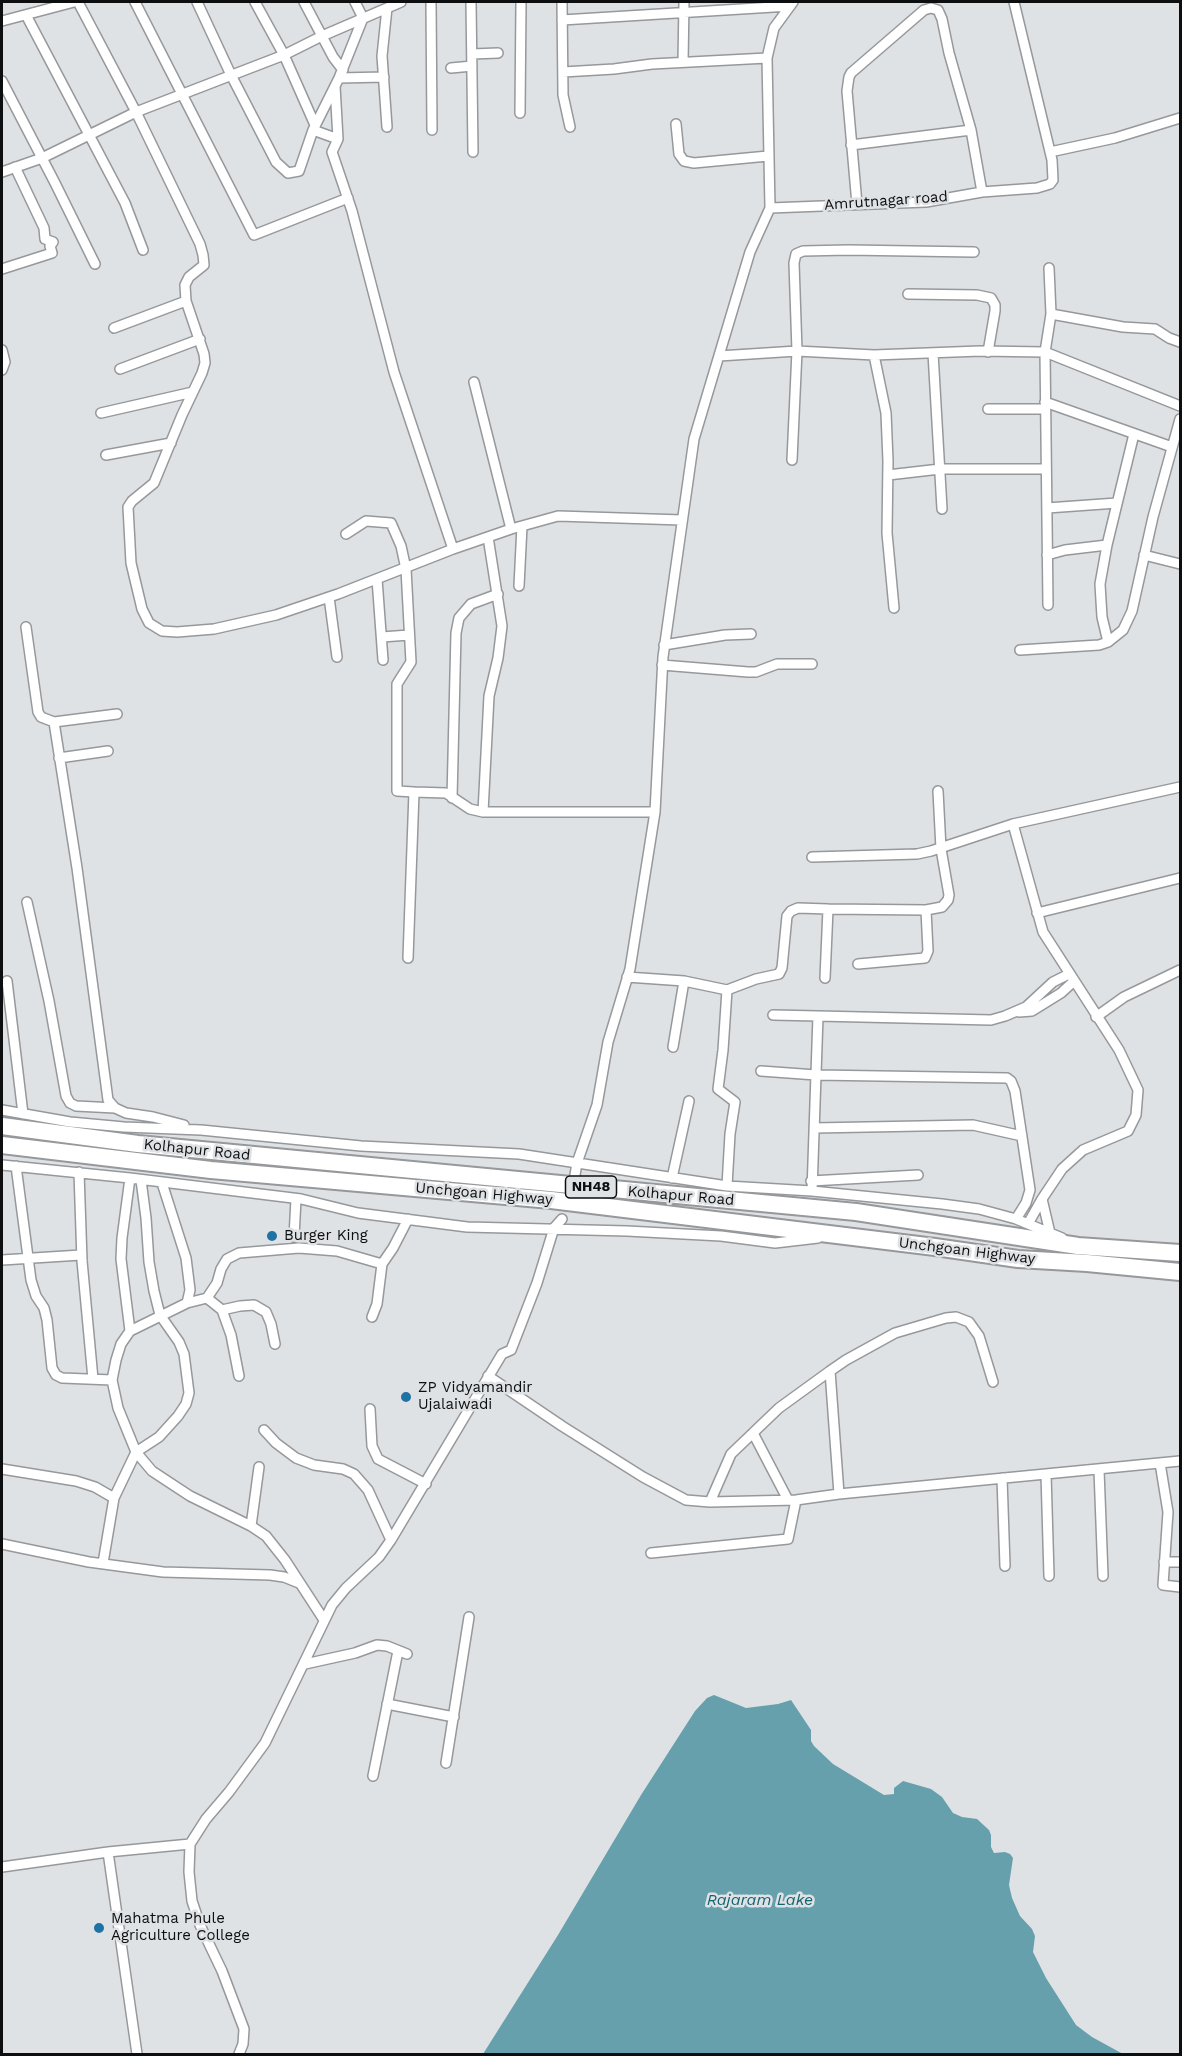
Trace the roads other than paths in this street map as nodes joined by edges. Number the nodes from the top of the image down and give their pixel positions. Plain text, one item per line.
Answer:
1 (76, 2) edge
2 (135, 2) edge
3 (197, 2) edge
4 (255, 2) edge
5 (304, 2) edge
6 (355, 2) edge
7 (401, 2) edge
8 (430, 2) edge
9 (471, 2) edge
10 (521, 2) edge
11 (562, 2) edge
12 (684, 2) edge
13 (1014, 2) edge
14 (791, 4) edge
15 (387, 8) junction
16 (684, 12) junction
17 (26, 15) junction
18 (363, 18) junction
19 (562, 20) junction
20 (2, 21) edge
21 (322, 36) junction
22 (498, 53) dead end
23 (472, 54) junction
24 (284, 55) junction
25 (767, 58) junction
26 (683, 62) junction
27 (472, 66) junction
28 (451, 68) dead end
29 (563, 72) junction
30 (231, 75) junction
31 (384, 77) junction
32 (339, 78) junction
33 (2, 81) edge
34 (181, 93) junction
35 (136, 111) junction
36 (520, 113) dead end
37 (1180, 118) edge
38 (676, 124) dead end
39 (387, 127) dead end
40 (570, 127) dead end
41 (314, 128) junction
42 (432, 130) dead end
43 (971, 130) junction
44 (90, 135) junction
45 (338, 139) junction
46 (851, 145) junction
47 (473, 152) dead end
48 (1050, 152) junction
49 (768, 156) junction
50 (42, 158) junction
51 (15, 167) junction
52 (2, 172) edge
53 (982, 192) junction
54 (348, 198) junction
55 (857, 204) junction
56 (770, 208) junction
57 (142, 250) dead end
58 (974, 252) dead end
59 (95, 264) dead end
60 (1048, 268) dead end
61 (2, 269) edge
62 (909, 294) dead end
63 (186, 301) junction
64 (1051, 314) junction
65 (114, 328) dead end
66 (200, 339) junction
67 (1180, 342) edge
68 (2, 350) edge
69 (797, 351) junction
70 (988, 352) junction
71 (1045, 352) junction
72 (933, 353) junction
73 (874, 355) junction
74 (718, 356) junction
75 (120, 369) dead end
76 (2, 370) edge
77 (474, 381) dead end
78 (193, 392) junction
79 (1045, 405) junction
80 (1180, 406) edge
81 (988, 409) dead end
82 (101, 413) dead end
83 (1180, 419) edge
84 (1134, 434) junction
85 (171, 443) junction
86 (1172, 447) junction
87 (106, 455) dead end
88 (792, 460) dead end
89 (940, 469) junction
90 (1046, 469) junction
91 (888, 475) junction
92 (1117, 503) junction
93 (1047, 508) junction
94 (942, 509) dead end
95 (682, 520) junction
96 (522, 526) junction
97 (511, 529) junction
98 (346, 534) dead end
99 (488, 537) junction
100 (1107, 545) junction
101 (453, 549) junction
102 (1047, 555) junction
103 (1144, 555) junction
104 (1180, 564) edge
105 (406, 569) junction
106 (377, 579) junction
107 (519, 586) dead end
108 (498, 594) junction
109 (329, 597) junction
110 (1048, 605) dead end
111 (894, 608) dead end
112 (26, 627) dead end
113 (752, 634) dead end
114 (410, 635) junction
115 (382, 637) junction
116 (1108, 642) junction
117 (664, 645) junction
118 (1020, 650) dead end
119 (337, 657) dead end
120 (383, 660) dead end
121 (812, 664) dead end
122 (662, 665) junction
123 (117, 714) dead end
124 (54, 722) junction
125 (108, 751) dead end
126 (59, 758) junction
127 (1180, 787) edge
128 (938, 791) dead end
129 (414, 792) junction
130 (452, 798) junction
131 (483, 812) junction
132 (655, 812) junction
133 (1013, 824) junction
134 (941, 849) junction
135 (812, 857) dead end
136 (1180, 878) edge
137 (27, 902) dead end
138 (828, 909) junction
139 (927, 910) junction
140 (1037, 912) junction
141 (408, 958) dead end
142 (858, 964) dead end
143 (1180, 970) edge
144 (627, 977) junction
145 (825, 978) dead end
146 (1071, 978) junction
147 (7, 981) dead end
148 (684, 981) junction
149 (727, 990) junction
150 (773, 1015) dead end
151 (818, 1016) junction
152 (1096, 1017) junction
153 (673, 1047) dead end
154 (761, 1071) dead end
155 (816, 1075) junction
156 (689, 1101) dead end
157 (115, 1108) junction
158 (2, 1110) edge
159 (23, 1114) junction
160 (2, 1126) edge
161 (814, 1128) junction
162 (201, 1130) junction
163 (1022, 1136) junction
164 (2, 1145) edge
165 (577, 1163) junction
166 (2, 1165) edge
167 (16, 1166) junction
168 (79, 1172) junction
169 (918, 1176) dead end
170 (672, 1178) junction
171 (136, 1179) junction
172 (574, 1181) dead end
173 (162, 1183) junction
174 (727, 1186) junction
175 (811, 1186) junction
176 (296, 1199) junction
177 (1042, 1199) junction
178 (1016, 1218) junction
179 (408, 1219) junction
180 (562, 1219) dead end
181 (1026, 1223) junction
182 (554, 1228) junction
183 (1050, 1233) junction
184 (835, 1236) junction
185 (294, 1237) dead end
186 (1078, 1246) junction
187 (1180, 1253) edge
188 (81, 1255) junction
189 (28, 1258) junction
190 (2, 1260) edge
191 (382, 1263) junction
192 (1180, 1272) edge
193 (207, 1298) junction
194 (188, 1303) junction
195 (222, 1310) junction
196 (160, 1315) junction
197 (372, 1317) dead end
198 (129, 1331) junction
199 (275, 1344) dead end
200 (830, 1371) junction
201 (239, 1376) dead end
202 (488, 1376) junction
203 (93, 1379) junction
204 (112, 1380) junction
205 (993, 1382) dead end
206 (370, 1409) dead end
207 (264, 1430) dead end
208 (753, 1433) junction
209 (136, 1452) junction
210 (1180, 1461) edge
211 (1160, 1463) junction
212 (259, 1467) dead end
213 (2, 1470) edge
214 (1099, 1470) junction
215 (1046, 1474) junction
216 (1002, 1478) junction
217 (426, 1484) junction
218 (839, 1494) junction
219 (114, 1498) junction
220 (792, 1500) junction
221 (710, 1502) junction
222 (251, 1526) junction
223 (391, 1540) junction
224 (2, 1544) edge
225 (651, 1553) dead end
226 (1164, 1562) junction
227 (1180, 1562) edge
228 (103, 1563) junction
229 (1005, 1566) dead end
230 (1049, 1576) dead end
231 (1103, 1576) dead end
232 (299, 1583) junction
233 (1180, 1587) edge
234 (469, 1617) dead end
235 (324, 1620) junction
236 (305, 1664) junction
237 (387, 1704) junction
238 (454, 1718) junction
239 (446, 1763) dead end
240 (373, 1776) dead end
241 (190, 1844) junction
242 (108, 1852) junction
243 (2, 1867) edge
244 (137, 2055) edge
245 (239, 2055) edge

1 - 17 street
1 - 35 street
2 - 34 street
3 - 30 street
4 - 24 street
5 - 21 street
6 - 18 street
7 - 15 street
8 - 42 street
9 - 23 street
10 - 36 street
11 - 19 street
12 - 16 street
13 - 48 street
14 - 16 street
14 - 25 street
15 - 18 street
15 - 31 street
16 - 19 street
16 - 26 street
17 - 20 street
17 - 44 street
18 - 21 street
18 - 32 street
19 - 29 street
21 - 24 street
21 - 32 street
22 - 23 street
23 - 27 street
24 - 30 street
24 - 41 street
25 - 26 street
25 - 49 street
26 - 29 street
27 - 28 street
27 - 47 street
29 - 40 street
30 - 34 street
30 - 41 street
31 - 32 street
31 - 39 street
32 - 41 street
32 - 45 street
33 - 50 street
34 - 35 street
34 - 54 street
35 - 44 street
35 - 63 street
37 - 48 street
38 - 49 street
41 - 45 street
43 - 46 street
43 - 46 street
43 - 53 street
44 - 50 street
44 - 57 street
45 - 54 street
46 - 55 street
48 - 53 street, Amrutnagar road
49 - 56 street
50 - 51 street
50 - 59 street
51 - 52 street
51 - 61 street
53 - 55 street, Amrutnagar road
54 - 101 street
55 - 56 street, Amrutnagar road
56 - 74 street
58 - 69 street
60 - 64 street
62 - 70 street
63 - 65 street
63 - 66 street
64 - 67 street
64 - 71 street
66 - 75 street
66 - 78 street
68 - 76 street
69 - 73 street
69 - 74 street
69 - 88 street
70 - 71 street
70 - 72 street
71 - 79 street
71 - 80 street
72 - 73 street
72 - 89 street
73 - 91 street
74 - 95 street
77 - 97 street
78 - 82 street
78 - 85 street
79 - 81 street
79 - 84 street
79 - 90 street
83 - 86 street
84 - 86 street
84 - 92 street
85 - 87 street
85 - 109 street
86 - 103 street
89 - 90 street
89 - 91 street
89 - 94 street
90 - 93 street
91 - 111 street
92 - 93 street
92 - 100 street
93 - 102 street
95 - 96 street
95 - 117 street
96 - 97 street
96 - 107 street
97 - 99 street
98 - 105 street
99 - 101 street
99 - 108 street
100 - 102 street
100 - 116 street
101 - 105 street
102 - 110 street
103 - 104 street
103 - 116 street
105 - 106 street
105 - 114 street
106 - 109 street
106 - 115 street
108 - 130 street
108 - 131 street
109 - 119 street
112 - 124 street
113 - 117 street
114 - 115 street
114 - 129 street
115 - 120 street
116 - 118 street
117 - 122 street
121 - 122 street
122 - 132 street
123 - 124 street
124 - 126 street
125 - 126 street
126 - 157 street
127 - 133 street
128 - 134 street
129 - 130 street
129 - 141 street
130 - 131 street
131 - 132 street
132 - 144 street
133 - 134 street
133 - 140 street
134 - 135 street
134 - 139 street
136 - 140 street
137 - 157 street
138 - 139 street
138 - 145 street
138 - 149 street
139 - 142 street
140 - 146 street
143 - 152 street
144 - 148 street
144 - 165 street
146 - 151 street
146 - 152 street
147 - 159 street
148 - 149 street
148 - 153 street
149 - 174 street
150 - 151 street
151 - 155 street
152 - 177 street
154 - 155 street
155 - 161 street
155 - 163 street
156 - 170 street
157 - 162 street
158 - 159 street
159 - 162 street
160 - 186 highway, Kolhapur Road / NH48
161 - 163 street
161 - 175 street
162 - 165 street
163 - 178 street
164 - 184 highway, Unchgoan Highway / NH48
165 - 170 street
165 - 172 street
166 - 167 street
167 - 168 street
167 - 189 street
168 - 171 street
168 - 188 street
169 - 175 street
170 - 174 street
171 - 173 street
171 - 196 street
171 - 198 street
173 - 176 street
173 - 194 street
174 - 175 street
175 - 178 street
176 - 179 street
176 - 185 street
177 - 181 street
177 - 183 street
178 - 181 street
179 - 182 street
179 - 191 street
180 - 182 street
181 - 183 street
182 - 184 street
182 - 202 street
183 - 186 street
184 - 192 highway, Unchgoan Highway / NH48
186 - 187 highway, Kolhapur Road / NH48
188 - 189 street
188 - 203 street
189 - 190 street
189 - 203 street
191 - 193 street
191 - 197 street
193 - 194 street
193 - 195 street
194 - 196 street
195 - 199 street
195 - 201 street
196 - 198 street
196 - 209 street
198 - 204 street
200 - 205 street
200 - 208 street
200 - 218 street
202 - 217 street
202 - 221 street
203 - 204 street
204 - 209 street
206 - 217 street
207 - 223 street
208 - 220 street
208 - 221 street
209 - 219 street
209 - 222 street
210 - 211 street
211 - 214 street
211 - 226 street
212 - 222 street
213 - 219 street
214 - 215 street
214 - 231 street
215 - 216 street
215 - 230 street
216 - 218 street
216 - 229 street
217 - 223 street
218 - 220 street
219 - 228 street
220 - 221 street
220 - 225 street
222 - 232 street
223 - 235 street
224 - 228 street
226 - 227 street
226 - 233 street
228 - 232 street
232 - 235 street
234 - 238 street
235 - 236 street
236 - 237 street
236 - 241 street
237 - 238 street
237 - 240 street
238 - 239 street
241 - 242 street
241 - 245 street
242 - 243 street
242 - 244 street

